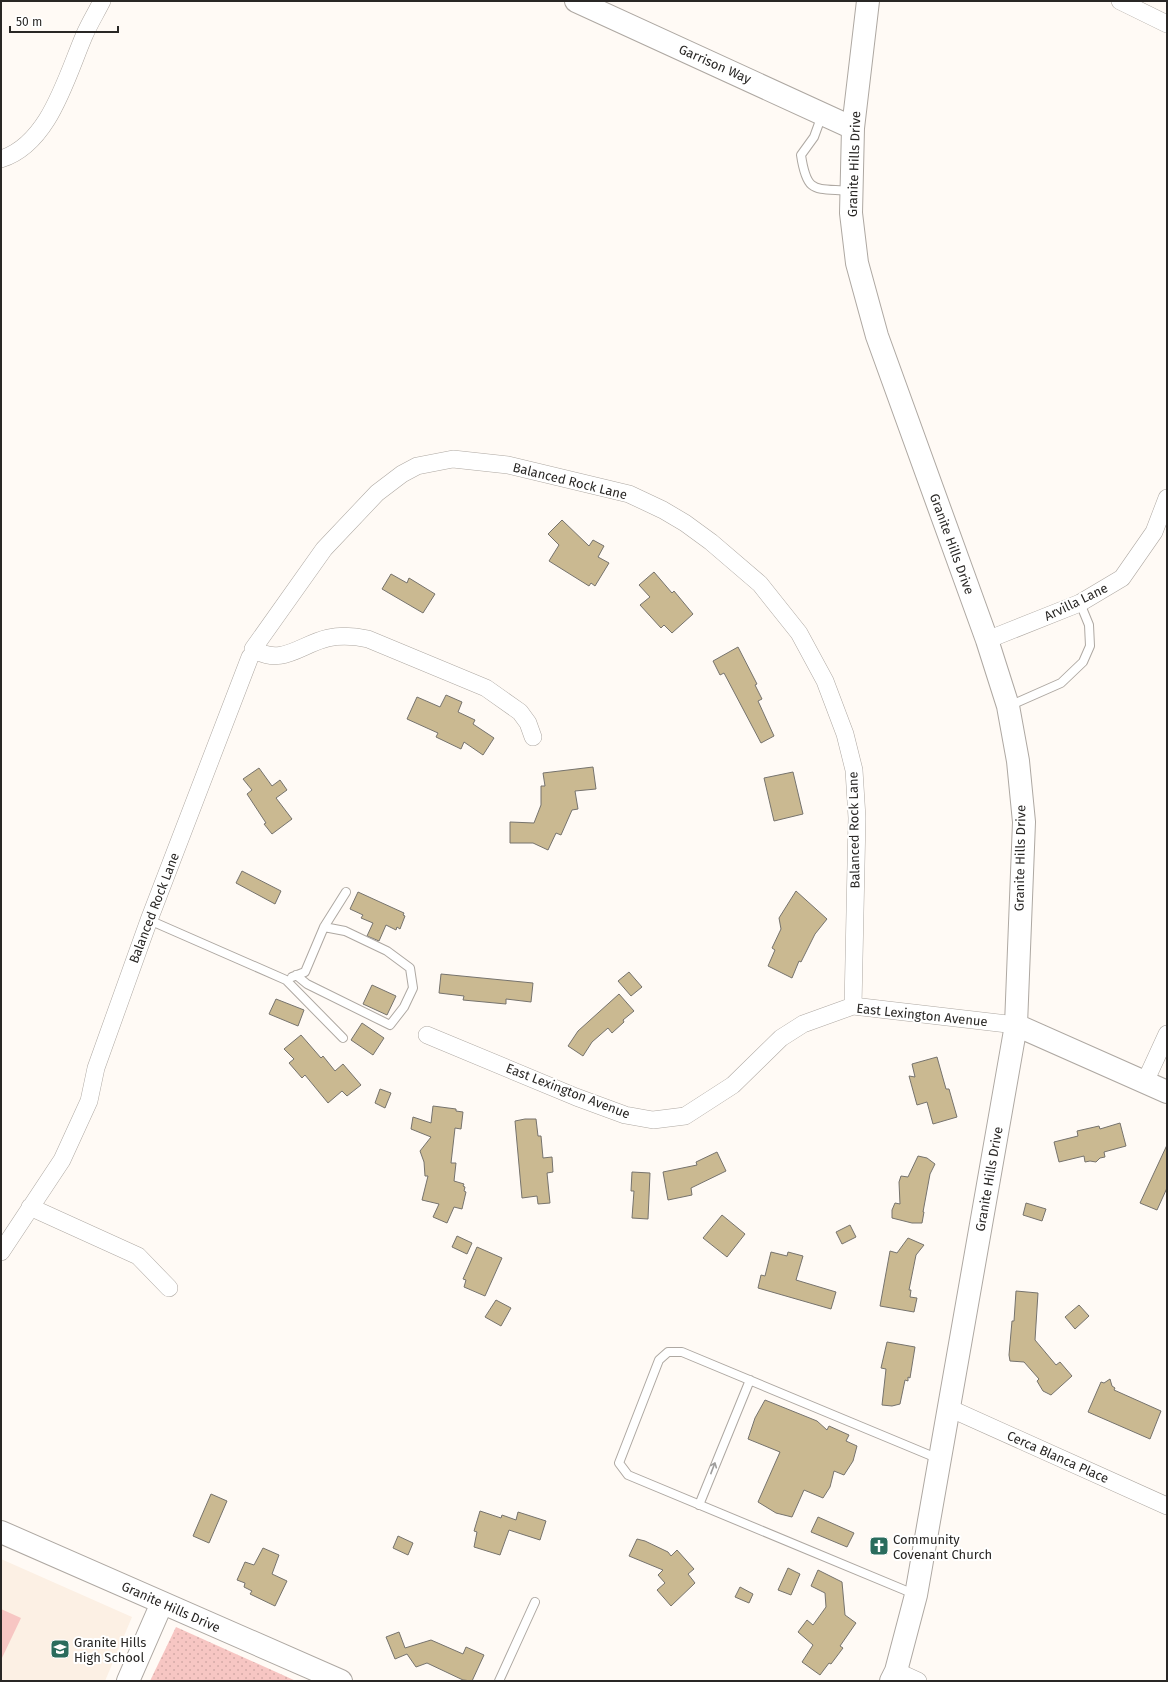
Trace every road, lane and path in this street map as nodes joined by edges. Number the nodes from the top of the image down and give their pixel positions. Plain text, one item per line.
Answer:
1 (102, 1) edge
2 (576, 1) edge
3 (868, 1) edge
4 (1120, 1) edge
5 (1167, 24) edge
6 (823, 113) junction
7 (853, 128) junction
8 (1, 159) edge
9 (851, 191) junction
10 (1167, 498) edge
11 (1080, 603) junction
12 (987, 640) junction
13 (252, 653) junction
14 (1008, 706) junction
15 (533, 737) dead end
16 (346, 892) dead end
17 (150, 920) junction
18 (324, 927) junction
19 (296, 976) junction
20 (286, 980) junction
21 (853, 1006) junction
22 (1016, 1025) junction
23 (1167, 1034) edge
24 (427, 1035) dead end
25 (343, 1038) dead end
26 (1145, 1082) junction
27 (1167, 1092) edge
28 (30, 1207) junction
29 (1, 1252) edge
30 (169, 1288) dead end
31 (750, 1380) junction
32 (949, 1408) junction
33 (940, 1459) junction
34 (699, 1505) junction
35 (1167, 1506) edge
36 (1, 1532) edge
37 (916, 1595) junction
38 (535, 1602) dead end
39 (162, 1603) junction
40 (894, 1676) edge
41 (128, 1681) edge
42 (341, 1681) edge
43 (499, 1681) edge
44 (918, 1681) edge

1 - 8 street
2 - 6 street, Garrison Way
3 - 7 street, Granite Hills Drive
4 - 5 street
6 - 7 street, Garrison Way
6 - 9 lane
7 - 9 street, Granite Hills Drive
9 - 12 street, Granite Hills Drive
10 - 11 street, Arvilla Lane
11 - 12 street, Arvilla Lane
11 - 14 lane
12 - 14 street, Granite Hills Drive
13 - 15 street
13 - 17 street, Balanced Rock Lane
13 - 21 street, Balanced Rock Lane
14 - 22 street, Granite Hills Drive
16 - 18 lane
17 - 20 lane
17 - 28 street, Balanced Rock Lane
18 - 19 lane
18 - 19 lane
19 - 20 lane
20 - 25 lane
21 - 22 street, East Lexington Avenue
21 - 24 street, East Lexington Avenue
22 - 26 street, East Lexington Avenue
22 - 32 street, Granite Hills Drive
23 - 26 street
26 - 27 street, East Lexington Avenue
28 - 29 street, Balanced Rock Lane
28 - 30 street
31 - 33 lane
34 -> 31 lane
31 - 34 lane
32 - 33 street, Granite Hills Drive
32 - 35 street, Cerca Blanca Place
33 - 37 street, Granite Hills Drive
34 - 37 lane
36 - 39 street, Granite Hills Drive
37 - 40 street, Granite Hills Drive
38 - 43 lane
39 - 41 street
39 - 42 street, Granite Hills Drive
40 - 44 street

